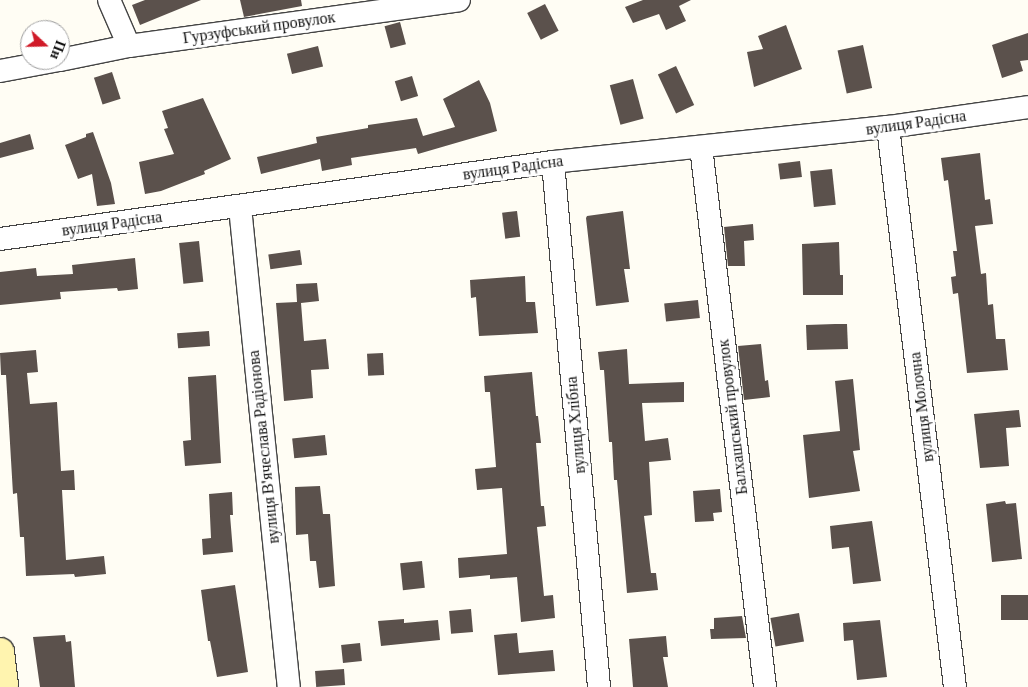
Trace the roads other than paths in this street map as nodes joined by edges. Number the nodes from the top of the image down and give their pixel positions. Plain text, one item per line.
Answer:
1 (109, 0) edge
2 (459, 0) edge
3 (129, 46) junction
4 (70, 58) edge
5 (20, 67) edge
6 (0, 71) edge
7 (1028, 107) edge
8 (888, 127) junction
9 (701, 147) junction
10 (553, 162) junction
11 (240, 207) junction
12 (0, 239) edge
13 (0, 652) edge
14 (4, 687) edge
15 (289, 687) edge
16 (599, 687) edge
17 (765, 687) edge
18 (955, 687) edge

1 - 3 street
2 - 3 street, Гурзуфський провулок
3 - 4 street, Гурзуфський провулок
5 - 6 street, Гурзуфський провулок
7 - 8 street, вулиця Радісна
8 - 9 street, вулиця Радісна
8 - 18 street, вулиця Молочна
9 - 10 street, вулиця Радісна
9 - 17 street, Балхашський провулок
10 - 11 street, вулиця Радісна
10 - 16 street, вулиця Хлібна
11 - 12 street, вулиця Радісна
11 - 15 street, вулиця В'ячеслава Радіонова
13 - 14 street

